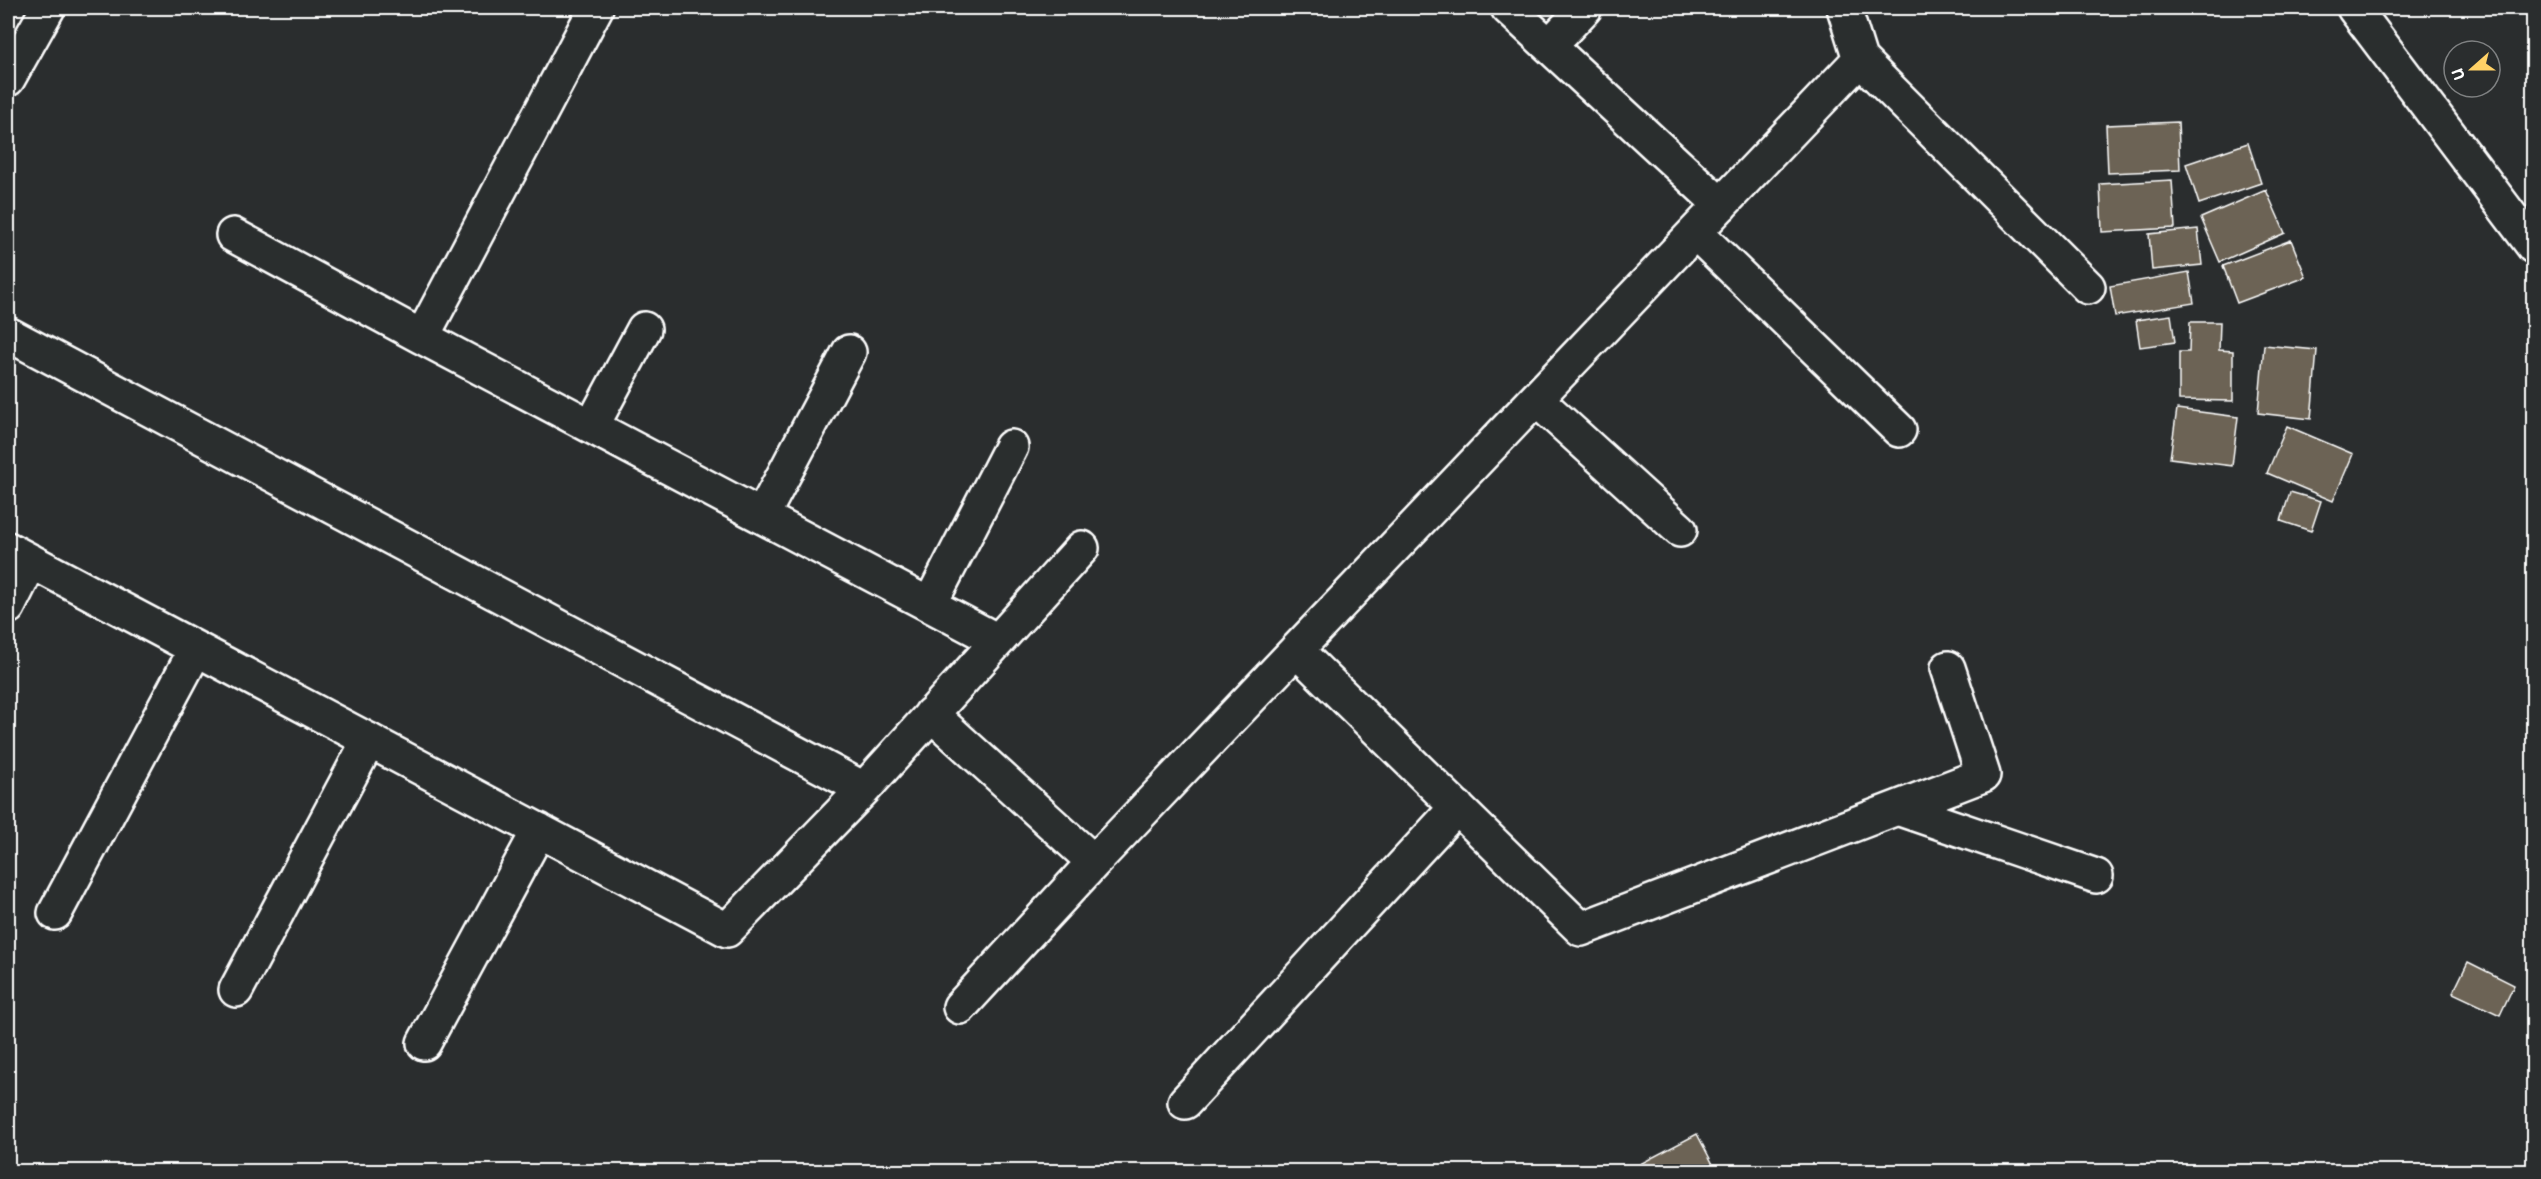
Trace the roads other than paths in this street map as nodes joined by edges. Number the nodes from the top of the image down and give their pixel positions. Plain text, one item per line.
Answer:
1 (48, 8) edge
2 (596, 8) edge
3 (1508, 8) edge
4 (1585, 8) edge
5 (1844, 8) edge
6 (2354, 8) edge
7 (1549, 46) junction
8 (1860, 59) junction
9 (8, 79) edge
10 (1721, 205) junction
11 (1695, 232) junction
12 (232, 235) dead end
13 (2534, 247) edge
14 (2088, 286) dead end
15 (644, 329) dead end
16 (8, 334) edge
17 (422, 337) junction
18 (849, 352) dead end
19 (1536, 399) junction
20 (592, 426) junction
21 (1899, 430) dead end
22 (1011, 447) dead end
23 (762, 516) junction
24 (1680, 530) dead end
25 (1082, 548) dead end
26 (19, 555) edge
27 (930, 604) junction
28 (8, 607) edge
29 (998, 640) junction
30 (196, 649) junction
31 (1296, 650) junction
32 (1948, 668) dead end
33 (932, 714) junction
34 (369, 740) junction
35 (864, 789) junction
36 (1457, 807) junction
37 (1897, 808) junction
38 (539, 830) junction
39 (1094, 862) junction
40 (2096, 876) dead end
41 (55, 913) dead end
42 (236, 990) dead end
43 (960, 1007) dead end
44 (424, 1042) dead end
45 (1185, 1102) dead end

1 - 9 street
2 - 17 street
3 - 7 street
4 - 7 street
5 - 8 street
6 - 13 street
7 - 10 street
8 - 10 street
8 - 14 street
10 - 11 street
11 - 19 street
11 - 21 street
12 - 17 street
15 - 20 street
16 - 35 street
17 - 20 street
18 - 23 street
19 - 24 street
19 - 31 street
20 - 23 street
22 - 27 street
23 - 27 street
25 - 29 street
26 - 28 street
26 - 30 street
27 - 29 street
29 - 33 street
30 - 34 street
30 - 41 street
31 - 36 street
31 - 39 street
32 - 37 street
33 - 35 street
33 - 39 street
34 - 38 street
34 - 42 street
35 - 38 street
36 - 37 street
36 - 45 street
37 - 40 street
38 - 44 street
39 - 43 street

